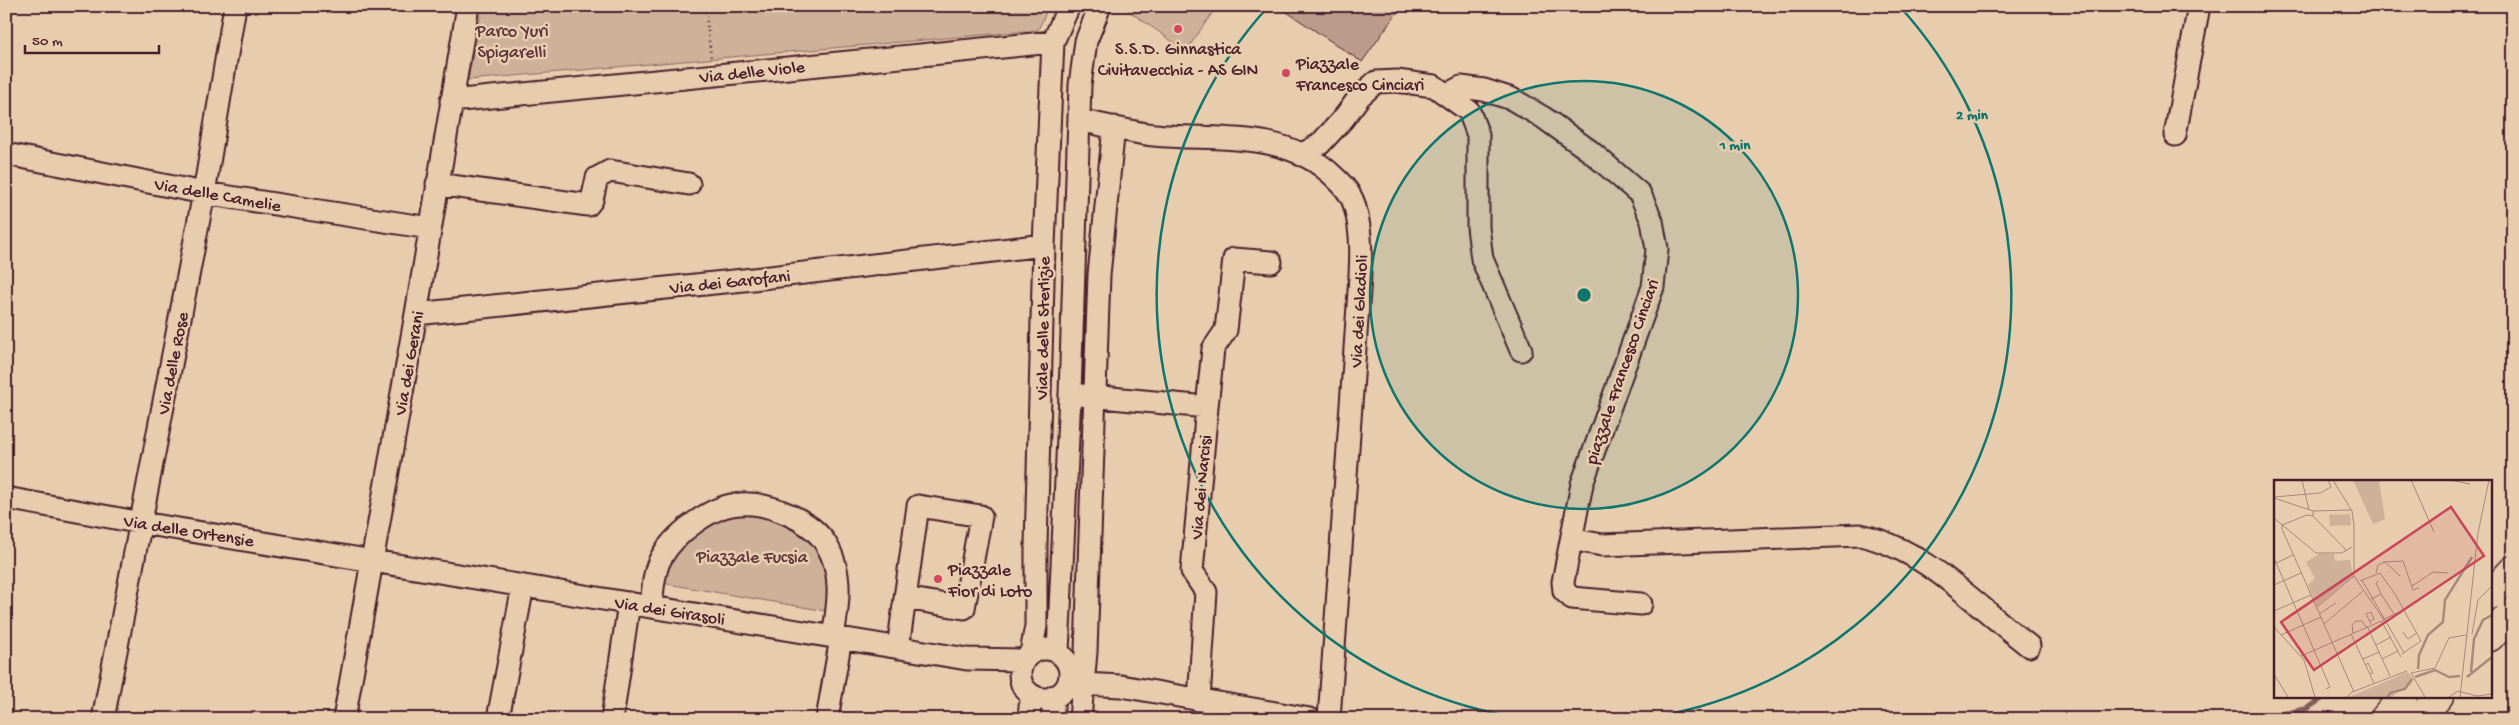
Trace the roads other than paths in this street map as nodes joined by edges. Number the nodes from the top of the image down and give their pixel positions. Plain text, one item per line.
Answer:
1 (235, 6) edge
2 (468, 6) edge
3 (1069, 6) edge
4 (1100, 6) edge
5 (2199, 6) edge
6 (1053, 42) junction
7 (1448, 94) junction
8 (451, 101) junction
9 (1079, 120) junction
10 (1114, 127) junction
11 (2175, 135) dead end
12 (6, 154) edge
13 (1301, 154) junction
14 (437, 184) junction
15 (689, 184) dead end
16 (204, 192) junction
17 (430, 228) junction
18 (1044, 244) junction
19 (1271, 262) dead end
20 (416, 314) junction
21 (1521, 350) dead end
22 (1070, 394) junction
23 (1095, 396) junction
24 (1207, 407) junction
25 (6, 498) edge
26 (142, 523) junction
27 (1572, 536) junction
28 (373, 561) junction
29 (2513, 570) edge
30 (523, 586) junction
31 (2492, 594) edge
32 (905, 598) junction
33 (629, 603) junction
34 (1641, 604) dead end
35 (651, 606) junction
36 (2513, 611) edge
37 (2492, 635) edge
38 (837, 638) junction
39 (2029, 646) dead end
40 (898, 648) junction
41 (1028, 657) junction
42 (967, 659) junction
43 (1069, 677) junction
44 (1027, 689) junction
45 (2401, 698) edge
46 (2437, 698) edge
47 (1199, 700) junction
48 (103, 719) edge
49 (344, 719) edge
50 (498, 719) edge
51 (612, 719) edge
52 (827, 719) edge
53 (1029, 719) edge
54 (1052, 719) edge
55 (1080, 719) edge
56 (1310, 719) edge
57 (1329, 719) edge
58 (2384, 719) edge
59 (2420, 719) edge

1 - 16 street, Via delle Rose
2 - 8 street, Via dei Gerani
3 - 6 street, Viale delle Sterlizie
4 - 9 street, Viale delle Sterlizie
5 - 11 street
6 - 8 street, Via delle Viole
6 - 18 street, Viale delle Sterlizie
7 - 13 street
7 - 21 street
7 - 27 street, piazzale Francesco Cinciari
8 - 14 street, Via dei Gerani
9 - 10 street, Via dei Gladioli
9 - 22 street, Viale delle Sterlizie
10 - 13 street, Via dei Gladioli
10 - 23 street, Viale delle Sterlizie
12 - 16 street, Via delle Camelie
13 - 57 street, Via dei Gladioli
14 - 15 street
14 - 17 street, Via dei Gerani
16 - 17 street, Via delle Camelie
16 - 26 street, Via delle Rose
17 - 20 street, Via dei Gerani
18 - 20 street, Via dei Garofani
18 - 41 street, Viale delle Sterlizie
19 - 24 street, Via dei Narcisi
20 - 28 street, Via dei Gerani
22 - 23 street
22 - 43 street, Viale delle Sterlizie
23 - 24 street
23 - 43 street, Viale delle Sterlizie
24 - 47 street, Via dei Narcisi
25 - 26 street, Via delle Ortensie
26 - 28 street, Via delle Ortensie
26 - 48 street, Via delle Rose
27 - 34 street, piazzale Francesco Cinciari
27 - 39 street
28 - 30 street, Via dei Girasoli
28 - 49 street, Via dei Gerani
29 - 31 highway
30 - 33 street, Via dei Girasoli
30 - 50 street
32 - 32 street
32 - 40 street
33 - 35 street, Via dei Girasoli
33 - 51 street
35 - 38 street, Via dei Girasoli
35 - 38 street
36 - 37 highway
38 - 40 street, Via dei Girasoli
38 - 52 street
40 - 42 street, Via dei Girasoli
41 - 42 street, Via dei Girasoli
41 - 43 street, Via dei Girasoli
41 - 44 street, Viale delle Sterlizie
42 - 44 street, Via dei Girasoli
43 - 44 street, Via dei Girasoli
43 - 47 street
43 - 54 street, Viale delle Sterlizie
43 - 55 street, Viale delle Sterlizie
44 - 53 street
45 - 58 highway
46 - 59 highway
47 - 56 street

